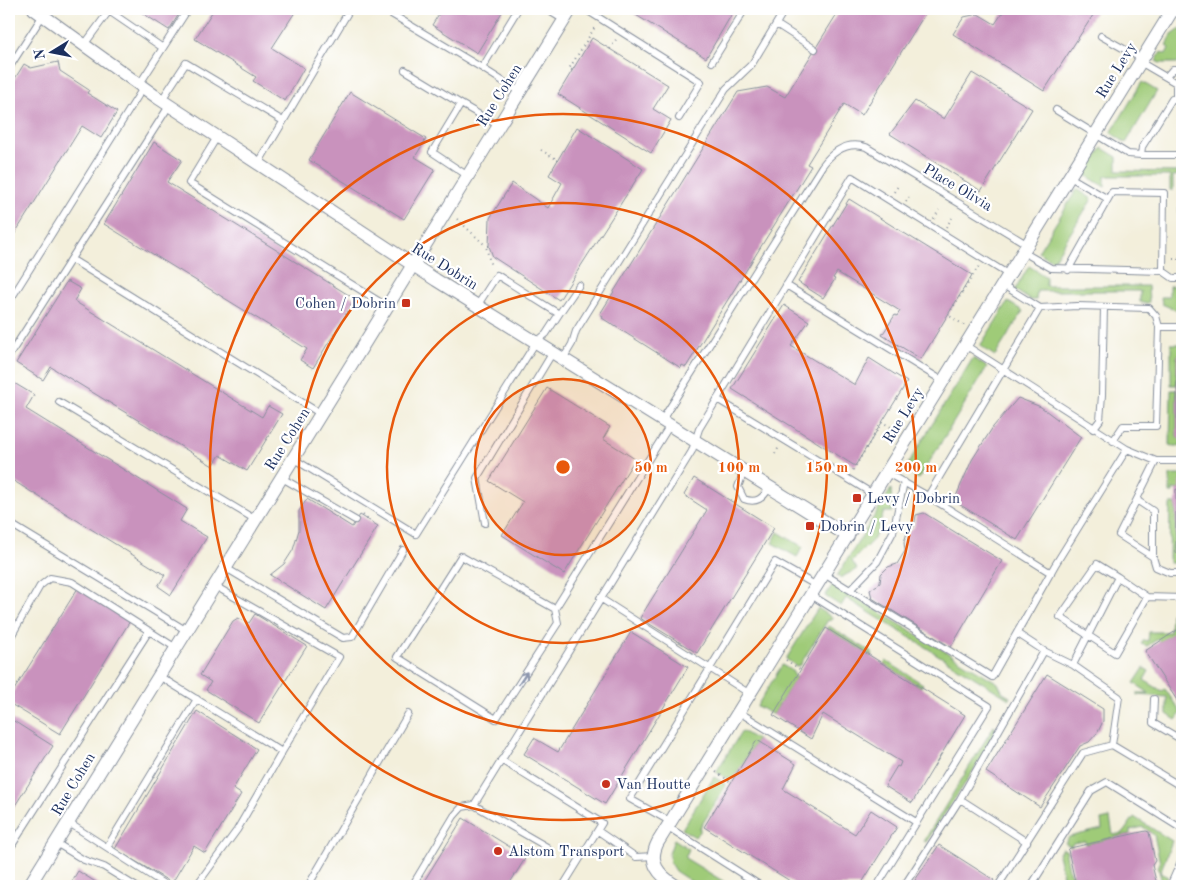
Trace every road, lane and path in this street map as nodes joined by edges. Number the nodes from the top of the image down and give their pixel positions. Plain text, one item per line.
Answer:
1 (188, 9) edge
2 (350, 9) edge
3 (383, 9) edge
4 (518, 9) edge
5 (546, 9) edge
6 (585, 9) edge
7 (745, 9) edge
8 (786, 9) edge
9 (1173, 9) edge
10 (38, 12) edge
11 (568, 14) edge
12 (1182, 15) edge
13 (597, 24) dead end
14 (776, 24) junction
15 (1101, 36) dead end
16 (84, 45) junction
17 (612, 45) dead end
18 (163, 48) junction
19 (610, 49) dead end
20 (815, 49) dead end
21 (1141, 61) junction
22 (712, 62) dead end
23 (9, 68) edge
24 (482, 68) junction
25 (1182, 69) edge
26 (405, 70) dead end
27 (572, 70) dead end
28 (1166, 77) junction
29 (141, 86) junction
30 (520, 92) junction
31 (1176, 99) junction
32 (165, 104) junction
33 (461, 104) junction
34 (1056, 110) dead end
35 (679, 118) dead end
36 (283, 121) junction
37 (499, 126) junction
38 (1096, 135) junction
39 (216, 137) junction
40 (541, 150) dead end
41 (1140, 155) junction
42 (1181, 155) edge
43 (558, 160) dead end
44 (258, 164) junction
45 (468, 176) junction
46 (1070, 176) junction
47 (1108, 199) junction
48 (457, 219) dead end
49 (1025, 248) junction
50 (71, 259) junction
51 (1169, 259) dead end
52 (1182, 259) edge
53 (979, 264) dead end
54 (413, 265) junction
55 (492, 269) dead end
56 (1068, 270) junction
57 (1163, 272) junction
58 (1182, 278) edge
59 (1006, 280) junction
60 (579, 285) dead end
61 (786, 285) junction
62 (9, 302) edge
63 (477, 306) junction
64 (1104, 306) junction
65 (388, 307) junction
66 (1040, 308) junction
67 (559, 314) junction
68 (964, 325) dead end
69 (1159, 327) junction
70 (1182, 328) edge
71 (536, 342) junction
72 (965, 345) junction
73 (9, 356) edge
74 (558, 356) junction
75 (1003, 370) junction
76 (943, 381) junction
77 (717, 399) junction
78 (59, 402) dead end
79 (322, 414) junction
80 (666, 422) junction
81 (1093, 430) junction
82 (898, 431) dead end
83 (695, 440) junction
84 (1113, 441) junction
85 (1127, 449) junction
86 (294, 459) junction
87 (1156, 461) junction
88 (1182, 461) edge
89 (744, 470) junction
90 (851, 473) dead end
91 (887, 473) junction
92 (282, 478) junction
93 (904, 482) junction
94 (770, 487) junction
95 (873, 494) junction
96 (928, 496) junction
97 (1138, 501) junction
98 (362, 515) dead end
99 (256, 520) junction
100 (355, 520) dead end
101 (368, 520) dead end
102 (9, 523) edge
103 (485, 523) dead end
104 (848, 536) junction
105 (403, 550) dead end
106 (1153, 557) junction
107 (226, 568) junction
108 (1051, 573) junction
109 (1182, 573) edge
110 (824, 574) junction
111 (1118, 577) junction
112 (215, 586) junction
113 (850, 590) junction
114 (814, 591) junction
115 (1147, 597) junction
116 (600, 598) junction
117 (1182, 598) edge
118 (555, 610) junction
119 (149, 631) junction
120 (187, 631) junction
121 (1018, 634) junction
122 (1088, 635) junction
123 (9, 640) edge
124 (176, 648) junction
125 (1044, 651) junction
126 (786, 660) dead end
127 (1072, 665) junction
128 (711, 669) junction
129 (801, 670) dead end
130 (159, 676) junction
131 (750, 694) junction
132 (197, 699) junction
133 (1154, 699) dead end
134 (739, 712) junction
135 (408, 714) dead end
136 (1182, 740) edge
137 (1112, 745) junction
138 (282, 752) junction
139 (501, 760) junction
140 (716, 772) dead end
141 (731, 782) dead end
142 (1182, 787) edge
143 (960, 798) junction
144 (474, 805) junction
145 (916, 822) junction
146 (68, 823) junction
147 (669, 824) junction
148 (1182, 829) edge
149 (598, 831) junction
150 (1027, 842) junction
151 (56, 843) junction
152 (107, 846) junction
153 (547, 847) dead end
154 (9, 850) edge
155 (654, 856) junction
156 (1182, 859) edge
157 (29, 886) edge
158 (135, 886) edge
159 (166, 886) edge
160 (196, 886) edge
161 (308, 886) edge
162 (412, 886) edge
163 (563, 886) edge
164 (676, 886) edge
165 (761, 886) edge
166 (877, 886) edge
167 (904, 886) edge
168 (998, 886) edge
169 (1030, 886) edge
170 (1170, 886) edge

1 - 18 lane
2 - 36 lane
3 - 24 lane
4 - 24 lane
5 - 11 lane
6 - 35 lane
7 - 22 lane
8 - 14 lane
9 - 12 street
9 - 21 street, Rue Levy
10 - 16 street, Rue Dobrin
10 - 23 lane
11 - 30 street, Rue Cohen
13 - 27 path
14 - 20 lane
14 - 74 lane
15 - 21 lane
16 - 18 lane
16 - 29 street, Rue Dobrin
17 - 19 path
18 - 29 lane
21 - 28 lane
21 - 38 street, Rue Levy
24 - 30 lane
25 - 28 lane
26 - 33 lane
28 - 31 lane
29 - 32 street, Rue Dobrin
29 - 62 lane
30 - 37 street, Rue Cohen
31 - 41 lane
31 - 42 lane
32 - 36 lane
32 - 39 street, Rue Dobrin
32 - 50 lane
33 - 37 lane
33 - 45 lane
34 - 38 lane
36 - 44 lane
37 - 45 street, Rue Cohen
38 - 41 lane
38 - 46 street, Rue Levy
39 - 44 street, Rue Dobrin
39 - 65 lane
40 - 43 path
41 - 42 lane
44 - 54 street, Rue Dobrin
45 - 54 street, Rue Cohen
46 - 47 lane
46 - 49 street, Rue Levy
47 - 56 lane
47 - 57 lane
48 - 55 path
49 - 56 lane, Place Olivia
49 - 59 street, Rue Levy
49 - 80 lane, Place Olivia
50 - 73 lane
50 - 79 lane
51 - 52 path
53 - 68 path
54 - 63 street, Rue Dobrin
54 - 65 street, Rue Cohen
56 - 57 lane, Place Olivia
57 - 58 lane, Place Olivia
59 - 61 lane
59 - 66 lane
59 - 72 street, Rue Levy
60 - 67 lane
61 - 76 lane
61 - 77 lane
63 - 67 lane
63 - 71 street, Rue Dobrin
64 - 66 lane
64 - 69 lane
64 - 81 lane
65 - 79 street, Rue Cohen
66 - 75 lane
67 - 71 lane
69 - 70 lane
69 - 84 lane
71 - 74 street, Rue Dobrin
71 - 86 lane
72 - 75 lane
72 - 76 street, Rue Levy
74 - 80 street, Rue Dobrin
74 - 103 lane
75 - 81 lane
75 - 96 lane
76 - 91 street, Rue Levy
77 - 83 lane
77 - 95 lane
78 - 99 lane
79 - 86 street, Rue Cohen
80 - 83 street, Rue Dobrin
80 - 118 lane
81 - 84 lane
82 - 90 path
83 - 89 street, Rue Dobrin
83 - 116 lane
84 - 85 lane
85 - 87 lane
85 - 108 lane
86 - 92 street, Rue Cohen
87 - 88 lane
87 - 97 lane
89 - 94 street, Rue Dobrin
89 - 94 lane
91 - 93 lane
91 - 95 street, Rue Levy
92 - 99 street, Rue Cohen
92 - 100 lane
93 - 96 lane
93 - 113 lane
94 - 104 street, Rue Dobrin
95 - 104 street, Rue Levy
96 - 108 lane
97 - 106 lane
97 - 106 lane
98 - 101 path
99 - 107 street, Rue Cohen
102 - 120 lane
104 - 110 street, Rue Levy
105 - 107 lane
106 - 109 lane
107 - 112 street, Rue Cohen
108 - 121 lane
110 - 113 lane
110 - 114 street, Rue Levy
111 - 115 lane
111 - 122 lane
111 - 122 lane
112 - 120 street, Rue Cohen
112 - 138 lane
113 - 121 lane
114 - 128 lane
114 - 131 street, Rue Levy
114 - 145 lane
115 - 117 lane
115 - 122 lane
116 - 128 lane
116 - 139 lane
118 -> 118 lane
119 - 123 lane
119 - 124 lane
119 - 154 lane
120 - 124 street, Rue Cohen
121 - 125 lane
122 - 127 lane
124 - 130 street, Rue Cohen
125 - 127 lane
125 - 143 lane
126 - 129 path
127 - 137 lane
128 - 131 lane
128 - 147 lane
130 - 132 lane
130 - 146 street, Rue Cohen
131 - 134 street, Rue Levy
132 - 138 lane
132 - 152 lane
133 - 136 lane
134 - 145 lane
134 - 147 street, Rue Levy
135 - 161 lane
137 - 142 lane
137 - 150 lane
138 - 160 lane
139 - 144 lane
139 - 149 lane
140 - 141 path
143 - 150 lane
143 - 167 lane
144 - 153 lane
144 - 162 lane
145 - 166 lane
146 - 151 street, Rue Cohen
146 - 152 lane
147 - 155 street, Rue Levy
147 - 165 lane
148 - 169 lane
149 - 155 lane
149 - 163 lane
150 - 168 lane
151 - 157 street, Rue Cohen
151 - 158 lane
152 - 159 lane
155 - 164 street
156 - 170 lane

